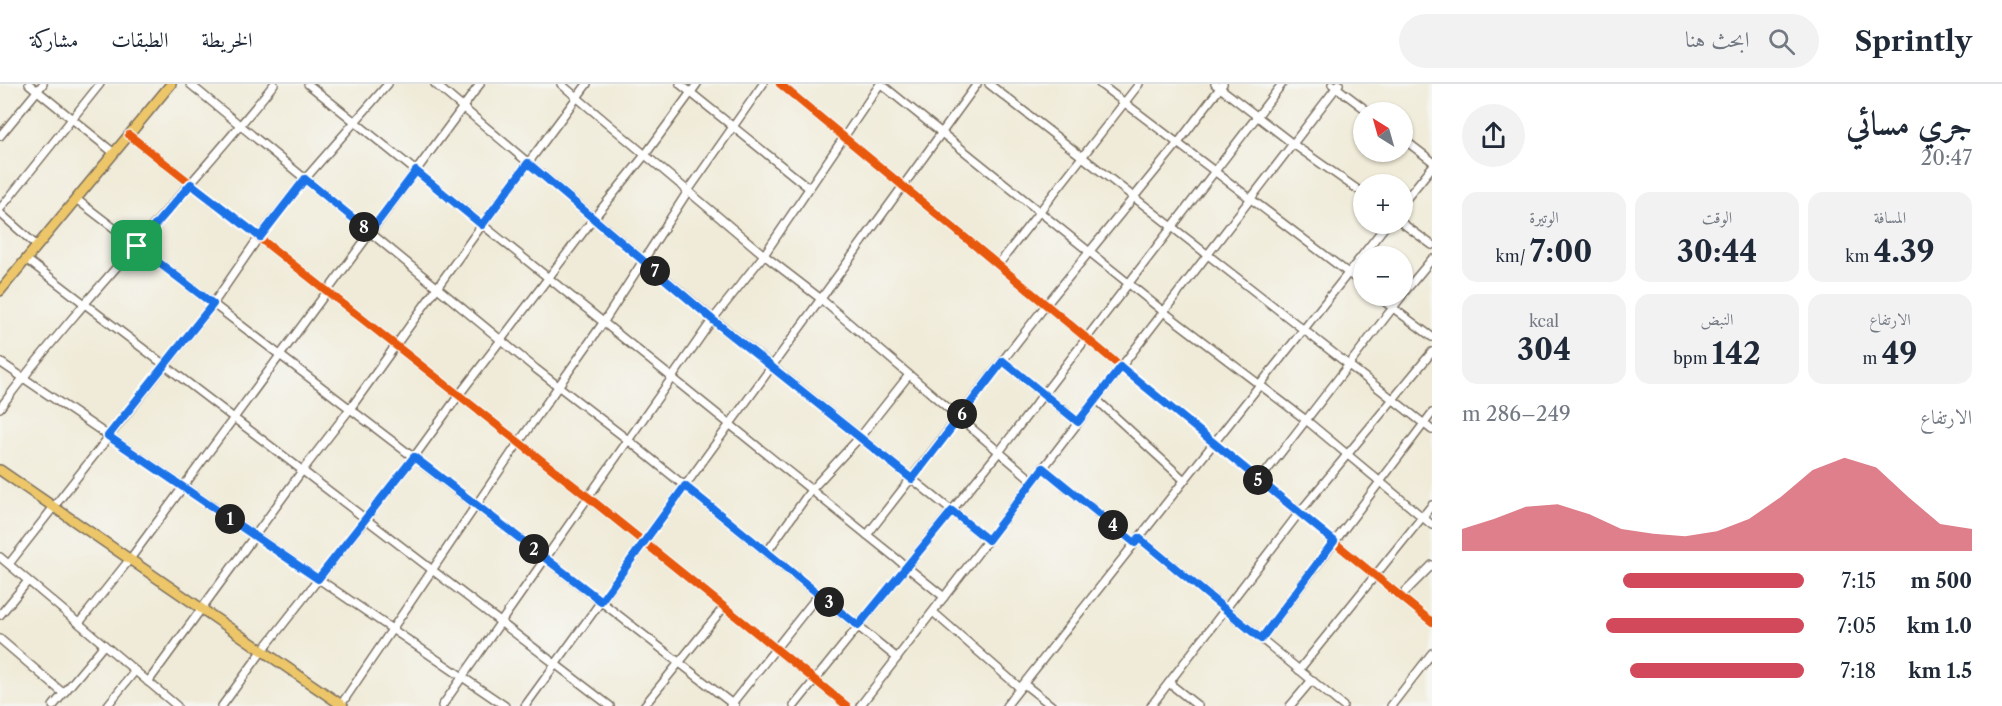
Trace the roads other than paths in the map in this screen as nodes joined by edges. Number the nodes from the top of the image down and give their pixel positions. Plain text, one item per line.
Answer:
1 (29, 84) edge
2 (43, 84) edge
3 (100, 84) edge
4 (171, 84) edge
5 (190, 84) edge
6 (274, 84) edge
7 (308, 84) edge
8 (388, 84) edge
9 (435, 84) edge
10 (480, 84) edge
11 (561, 84) edge
12 (587, 84) edge
13 (680, 84) edge
14 (697, 84) edge
15 (763, 84) edge
16 (780, 84) edge
17 (881, 84) edge
18 (977, 84) edge
19 (989, 84) edge
20 (1100, 84) edge
21 (1139, 84) edge
22 (1282, 84) edge
23 (1219, 85) edge
24 (1336, 85) edge
25 (38, 91) junction
26 (691, 93) junction
27 (577, 97) junction
28 (1357, 102) edge
29 (1124, 103) junction
30 (462, 108) junction
31 (1256, 116) junction
32 (72, 119) junction
33 (355, 122) junction
34 (241, 126) junction
35 (733, 127) junction
36 (941, 133) junction
37 (129, 135) junction
38 (0, 136) edge
39 (843, 137) junction
40 (1178, 143) junction
41 (1293, 144) junction
42 (1413, 146) edge
43 (114, 153) junction
44 (645, 155) junction
45 (1081, 156) junction
46 (1432, 161) edge
47 (528, 163) junction
48 (1432, 167) edge
49 (416, 171) junction
50 (1215, 172) junction
51 (305, 179) junction
52 (191, 184) junction
53 (903, 186) junction
54 (1353, 186) edge
55 (808, 188) junction
56 (1413, 190) edge
57 (688, 191) junction
58 (1133, 196) junction
59 (76, 199) junction
60 (1251, 199) junction
61 (0, 209) edge
62 (1039, 211) junction
63 (0, 213) edge
64 (594, 219) junction
65 (482, 225) junction
66 (1172, 227) junction
67 (1413, 231) edge
68 (370, 232) junction
69 (1380, 234) edge
70 (260, 237) junction
71 (1432, 245) edge
72 (38, 246) junction
73 (137, 246) junction
74 (1089, 252) junction
75 (764, 255) junction
76 (1208, 255) junction
77 (27, 259) junction
78 (1432, 259) edge
79 (643, 261) junction
80 (998, 265) junction
81 (1348, 274) junction
82 (1353, 277) edge
83 (549, 279) junction
84 (1413, 282) edge
85 (1128, 283) junction
86 (437, 287) junction
87 (0, 291) edge
88 (327, 291) junction
89 (821, 299) junction
90 (84, 304) junction
91 (213, 304) junction
92 (1046, 305) junction
93 (1392, 307) joint
94 (1164, 312) junction
95 (713, 320) junction
96 (603, 323) junction
97 (1304, 329) junction
98 (1432, 337) edge
99 (1087, 339) junction
100 (501, 340) junction
101 (395, 344) junction
102 (1432, 352) edge
103 (280, 355) junction
104 (1003, 361) junction
105 (0, 362) edge
106 (164, 365) junction
107 (1348, 365) junction
108 (772, 366) junction
109 (1121, 367) junction
110 (909, 375) junction
111 (23, 378) junction
112 (671, 378) junction
113 (1259, 386) junction
114 (559, 387) junction
115 (1044, 394) junction
116 (459, 395) junction
117 (1096, 399) junction
118 (1392, 400) junction
119 (0, 408) edge
120 (350, 409) junction
121 (1432, 413) edge
122 (233, 418) junction
123 (959, 418) junction
124 (1306, 420) junction
125 (1078, 422) junction
126 (729, 424) junction
127 (1424, 424) junction
128 (1432, 430) edge
129 (108, 436) junction
130 (860, 437) junction
131 (628, 440) junction
132 (519, 442) junction
133 (1214, 444) junction
134 (999, 452) junction
135 (1347, 455) junction
136 (414, 457) junction
137 (1043, 468) junction
138 (0, 470) edge
139 (302, 471) junction
140 (912, 479) junction
141 (1184, 480) junction
142 (1033, 481) junction
143 (1260, 481) junction
144 (1380, 482) junction
145 (685, 486) junction
146 (183, 487) junction
147 (811, 490) junction
148 (588, 497) junction
149 (1432, 505) edge
150 (53, 506) junction
151 (477, 506) junction
152 (952, 511) junction
153 (1299, 513) junction
154 (1422, 517) junction
155 (365, 520) junction
156 (1432, 525) edge
157 (867, 535) junction
158 (254, 536) junction
159 (988, 540) junction
160 (1137, 541) junction
161 (1334, 541) junction
162 (644, 542) junction
163 (767, 552) junction
164 (0, 557) edge
165 (545, 558) junction
166 (130, 559) junction
167 (9, 564) junction
168 (1432, 565) edge
169 (907, 567) junction
170 (431, 570) junction
171 (1375, 574) junction
172 (318, 579) junction
173 (28, 581) junction
174 (819, 594) junction
175 (1401, 596) junction
176 (944, 597) junction
177 (601, 601) junction
178 (724, 607) junction
179 (201, 608) junction
180 (1226, 609) junction
181 (933, 612) junction
182 (0, 615) edge
183 (1432, 622) edge
184 (79, 623) junction
185 (500, 623) junction
186 (858, 626) junction
187 (392, 630) junction
188 (0, 639) edge
189 (1261, 639) junction
190 (104, 645) junction
191 (776, 649) junction
192 (263, 650) junction
193 (1432, 653) edge
194 (897, 658) junction
195 (679, 662) junction
196 (555, 665) junction
197 (1299, 670) junction
198 (135, 671) junction
199 (462, 677) junction
200 (815, 680) junction
201 (1312, 680) junction
202 (148, 682) junction
203 (1169, 683) junction
204 (1022, 686) junction
205 (63, 693) junction
206 (174, 705) edge
207 (732, 705) edge
208 (53, 706) edge
209 (107, 706) edge
210 (222, 706) edge
211 (341, 706) edge
212 (441, 706) edge
213 (505, 706) edge
214 (525, 706) edge
215 (610, 706) edge
216 (644, 706) edge
217 (794, 706) edge
218 (847, 706) edge
219 (860, 706) edge
220 (1006, 706) edge
221 (1052, 706) edge
222 (1151, 706) edge
223 (1198, 706) edge
224 (1290, 706) edge
225 (1343, 706) edge
226 (1391, 706) edge

1 - 25 street
2 - 25 street
3 - 32 street
4 - 37 main road
5 - 34 street
6 - 34 street
7 - 33 street
8 - 33 street
9 - 30 street
10 - 30 street
11 - 27 street
12 - 27 street
13 - 26 street
14 - 26 street
15 - 35 street
16 - 39 street
17 - 36 street
17 - 39 street
18 - 36 street
19 - 45 street
20 - 29 street
21 - 29 street
22 - 31 street
23 - 31 street
23 - 40 street
24 - 28 street
24 - 41 street
25 - 32 street
25 - 38 street
26 - 35 street
26 - 44 street
27 - 44 street
27 - 47 street
29 - 40 street
29 - 45 street
30 - 47 street
30 - 49 street
31 - 41 street
31 - 50 street
32 - 43 street
32 - 61 street
33 - 49 street
33 - 51 street
34 - 51 street
34 - 52 street
35 - 55 street
35 - 57 street
36 - 53 street
36 - 62 street
37 - 43 main road
37 - 52 street
39 - 53 street
39 - 55 street
40 - 50 street
40 - 58 street
41 - 54 street
41 - 60 street
42 - 46 street
43 - 59 main road
44 - 57 street
44 - 64 street
45 - 58 street
45 - 62 street
47 - 64 street
47 - 65 street
48 - 56 street
49 - 65 street
49 - 68 street
50 - 60 street
50 - 66 street
51 - 68 street
51 - 70 street
52 - 70 street
52 - 73 street
53 - 80 street
53 - 89 street
55 - 75 street
57 - 75 street
57 - 79 street
58 - 66 street
58 - 74 street
59 - 72 main road
59 - 73 street
60 - 76 street
60 - 81 street
62 - 74 street
62 - 80 street
63 - 72 street
64 - 79 street
64 - 83 street
65 - 83 street
65 - 86 street
66 - 76 street
66 - 85 street
67 - 71 street
68 - 86 street
68 - 88 street
69 - 81 street
70 - 88 street
70 - 91 street
72 - 77 main road
73 - 90 street
73 - 91 street
74 - 85 street
74 - 92 street
75 - 89 street
75 - 95 street
76 - 94 street
76 - 97 street
77 - 87 main road
77 - 90 street
78 - 84 street
79 - 95 street
79 - 96 street
80 - 92 street
81 - 82 street
81 - 97 street
83 - 96 street
83 - 100 street
85 - 94 street
85 - 99 street
86 - 100 street
86 - 101 street
88 - 101 street
88 - 103 street
89 - 108 street
89 - 110 street
90 - 106 street
90 - 111 street
91 - 103 street
91 - 106 street
92 - 99 street
92 - 104 street
93 - 98 street
93 - 107 street
94 - 109 street
94 - 113 street
95 - 108 street
95 - 112 street
96 - 112 street
96 - 114 street
97 - 107 street
97 - 113 street
99 - 109 street
99 - 115 street
100 - 114 street
100 - 116 street
101 - 116 street
101 - 120 street
102 - 118 street
103 - 120 street
103 - 122 street
104 - 115 street
104 - 123 street
105 - 111 street
106 - 122 street
106 - 129 street
107 - 118 street
107 - 124 street
108 - 126 street
108 - 130 street
109 - 117 street
109 - 133 street
110 - 123 street
110 - 130 street
111 - 119 street
111 - 129 street
112 - 126 street
112 - 131 street
113 - 124 street
113 - 133 street
114 - 131 street
114 - 132 street
115 - 125 street
115 - 134 street
116 - 132 street
116 - 136 street
117 - 125 street
117 - 141 street
118 - 127 street
118 - 135 street
120 - 136 street
120 - 139 street
121 - 127 street
122 - 139 street
122 - 146 street
123 - 134 street
123 - 140 street
124 - 135 street
124 - 143 street
125 - 137 street
126 - 145 street
126 - 147 street
127 - 128 street
127 - 144 street
129 - 146 street
129 - 150 street
130 - 140 street
130 - 147 street
131 - 145 street
131 - 148 street
132 - 148 street
132 - 151 street
133 - 141 street
133 - 143 street
134 - 142 street
134 - 152 street
135 - 144 street
135 - 153 street
136 - 151 street
136 - 155 street
137 - 142 street
137 - 160 street
138 - 150 main road
139 - 155 street
139 - 158 street
140 - 152 street
140 - 157 street
141 - 160 street
142 - 159 street
143 - 153 street
144 - 154 street
144 - 161 street
145 - 162 street
145 - 163 street
146 - 158 street
146 - 166 street
147 - 157 street
147 - 163 street
148 - 162 street
148 - 165 street
149 - 154 street
150 - 166 main road
150 - 167 street
151 - 165 street
151 - 170 street
152 - 159 street
152 - 169 street
153 - 161 street
153 - 180 street
154 - 156 street
154 - 171 street
155 - 170 street
155 - 172 street
157 - 169 street
158 - 172 street
158 - 179 street
159 - 176 street
160 - 180 street
160 - 204 street
161 - 171 street
161 - 189 street
162 - 177 street
162 - 178 street
163 - 174 street
164 - 167 street
165 - 177 street
165 - 185 street
166 - 179 main road
166 - 184 street
167 - 173 street
168 - 175 street
169 - 176 street
169 - 186 street
170 - 185 street
170 - 187 street
171 - 175 street
171 - 197 street
172 - 187 street
172 - 192 street
173 - 182 street
173 - 184 street
174 - 186 street
174 - 191 street
175 - 183 street
176 - 181 street
177 - 195 street
177 - 196 street
178 - 191 street
178 - 195 street
179 - 192 main road
179 - 202 street
180 - 189 street
180 - 203 street
181 - 194 street
181 - 204 street
184 - 190 street
185 - 196 street
185 - 199 street
186 - 194 street
186 - 200 street
187 - 199 street
187 - 211 street
188 - 205 street
189 - 197 street
190 - 198 street
190 - 205 street
191 - 200 street
191 - 207 street
192 - 210 street
192 - 211 main road
193 - 226 street
194 - 219 street
195 - 207 street
195 - 216 street
196 - 214 street
196 - 215 street
197 - 201 street
198 - 202 street
198 - 209 street
199 - 212 street
199 - 213 street
200 - 217 street
200 - 218 street
201 - 224 street
201 - 225 street
202 - 206 street
203 - 222 street
203 - 223 street
204 - 220 street
204 - 221 street
205 - 208 street

